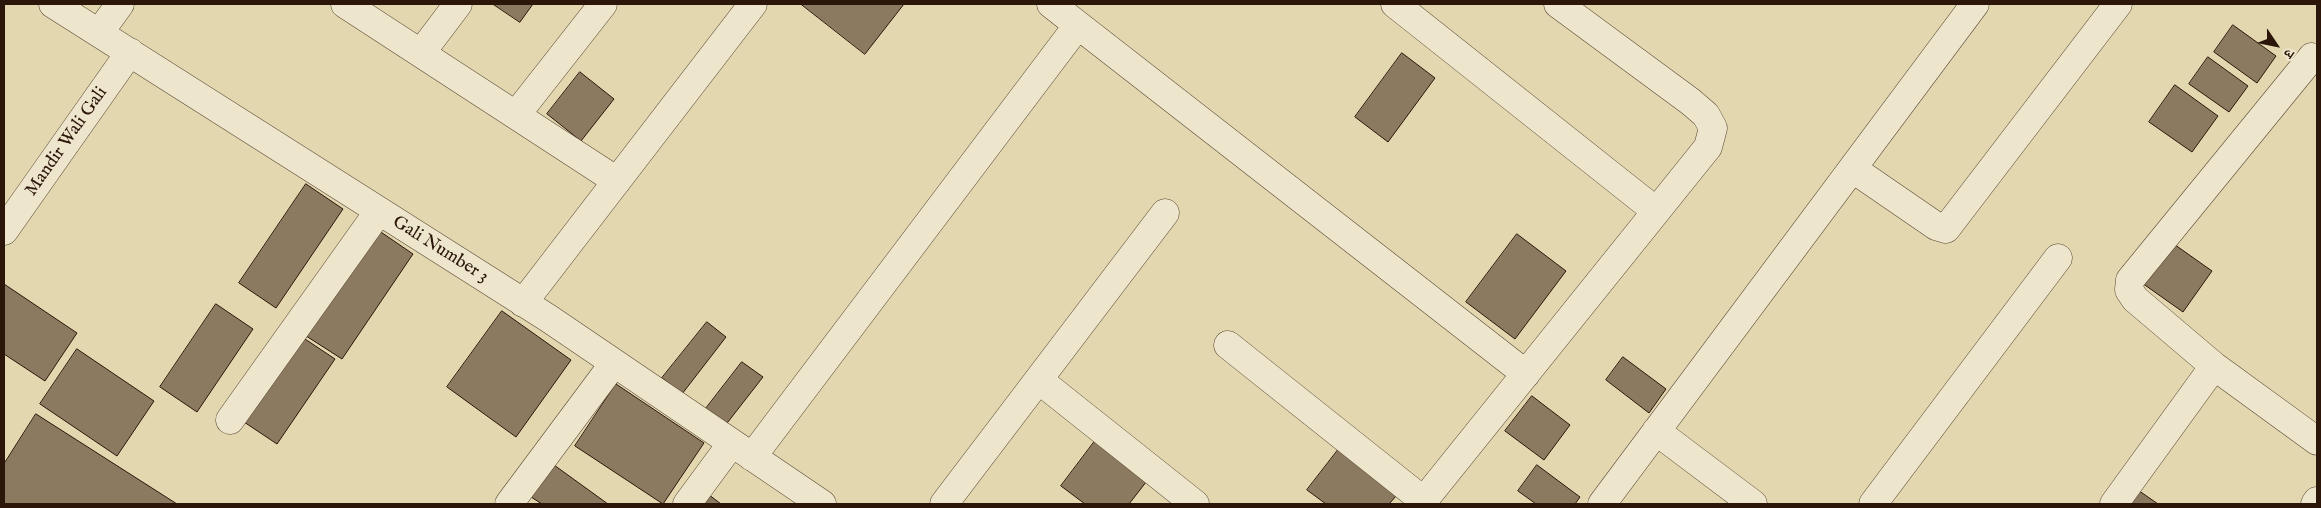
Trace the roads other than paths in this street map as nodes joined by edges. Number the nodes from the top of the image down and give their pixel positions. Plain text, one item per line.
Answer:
1 (53, 4) edge
2 (120, 4) edge
3 (345, 4) edge
4 (458, 4) edge
5 (603, 4) edge
6 (753, 4) edge
7 (1051, 4) edge
8 (1396, 4) edge
9 (1558, 4) edge
10 (1974, 4) edge
11 (2118, 4) edge
12 (1078, 25) junction
13 (99, 33) junction
14 (130, 52) junction
15 (421, 54) junction
16 (2312, 57) dead end
17 (516, 115) junction
18 (1853, 168) junction
19 (617, 181) junction
20 (379, 211) junction
21 (1656, 211) junction
22 (1165, 213) dead end
23 (4, 232) edge
24 (2058, 258) dead end
25 (523, 302) junction
26 (1228, 345) dead end
27 (614, 363) junction
28 (2214, 366) junction
29 (1526, 374) junction
30 (1038, 380) junction
31 (230, 420) dead end
32 (1656, 431) junction
33 (2317, 441) edge
34 (742, 450) junction
35 (2317, 501) edge
36 (1423, 502) edge
37 (509, 504) edge
38 (687, 504) edge
39 (822, 504) edge
40 (944, 504) edge
41 (1195, 504) edge
42 (1602, 504) edge
43 (1753, 504) edge
44 (1873, 504) edge
45 (2114, 504) edge
46 (2315, 504) edge

1 - 13 street, Gali Number 3
2 - 13 street
3 - 15 street
4 - 15 street
5 - 17 street
6 - 19 street
7 - 12 street
8 - 21 street
9 - 21 street
10 - 18 street
11 - 18 street
12 - 29 street
12 - 34 street
13 - 14 street, Gali Number 3
14 - 20 street, Gali Number 3
14 - 23 street, Mandir Wali Gali
15 - 17 street
16 - 28 street
17 - 19 street
18 - 32 street
19 - 25 street
20 - 25 street, Gali Number 3
20 - 31 street
21 - 29 street
22 - 30 street
24 - 44 street
25 - 27 street, Gali Number 3
26 - 36 street
27 - 34 street, Gali Number 3
27 - 37 street
28 - 33 street
28 - 45 street
29 - 36 street
30 - 40 street
30 - 41 street
32 - 42 street
32 - 43 street
34 - 38 street
34 - 39 street, Gali Number 3
35 - 46 street

